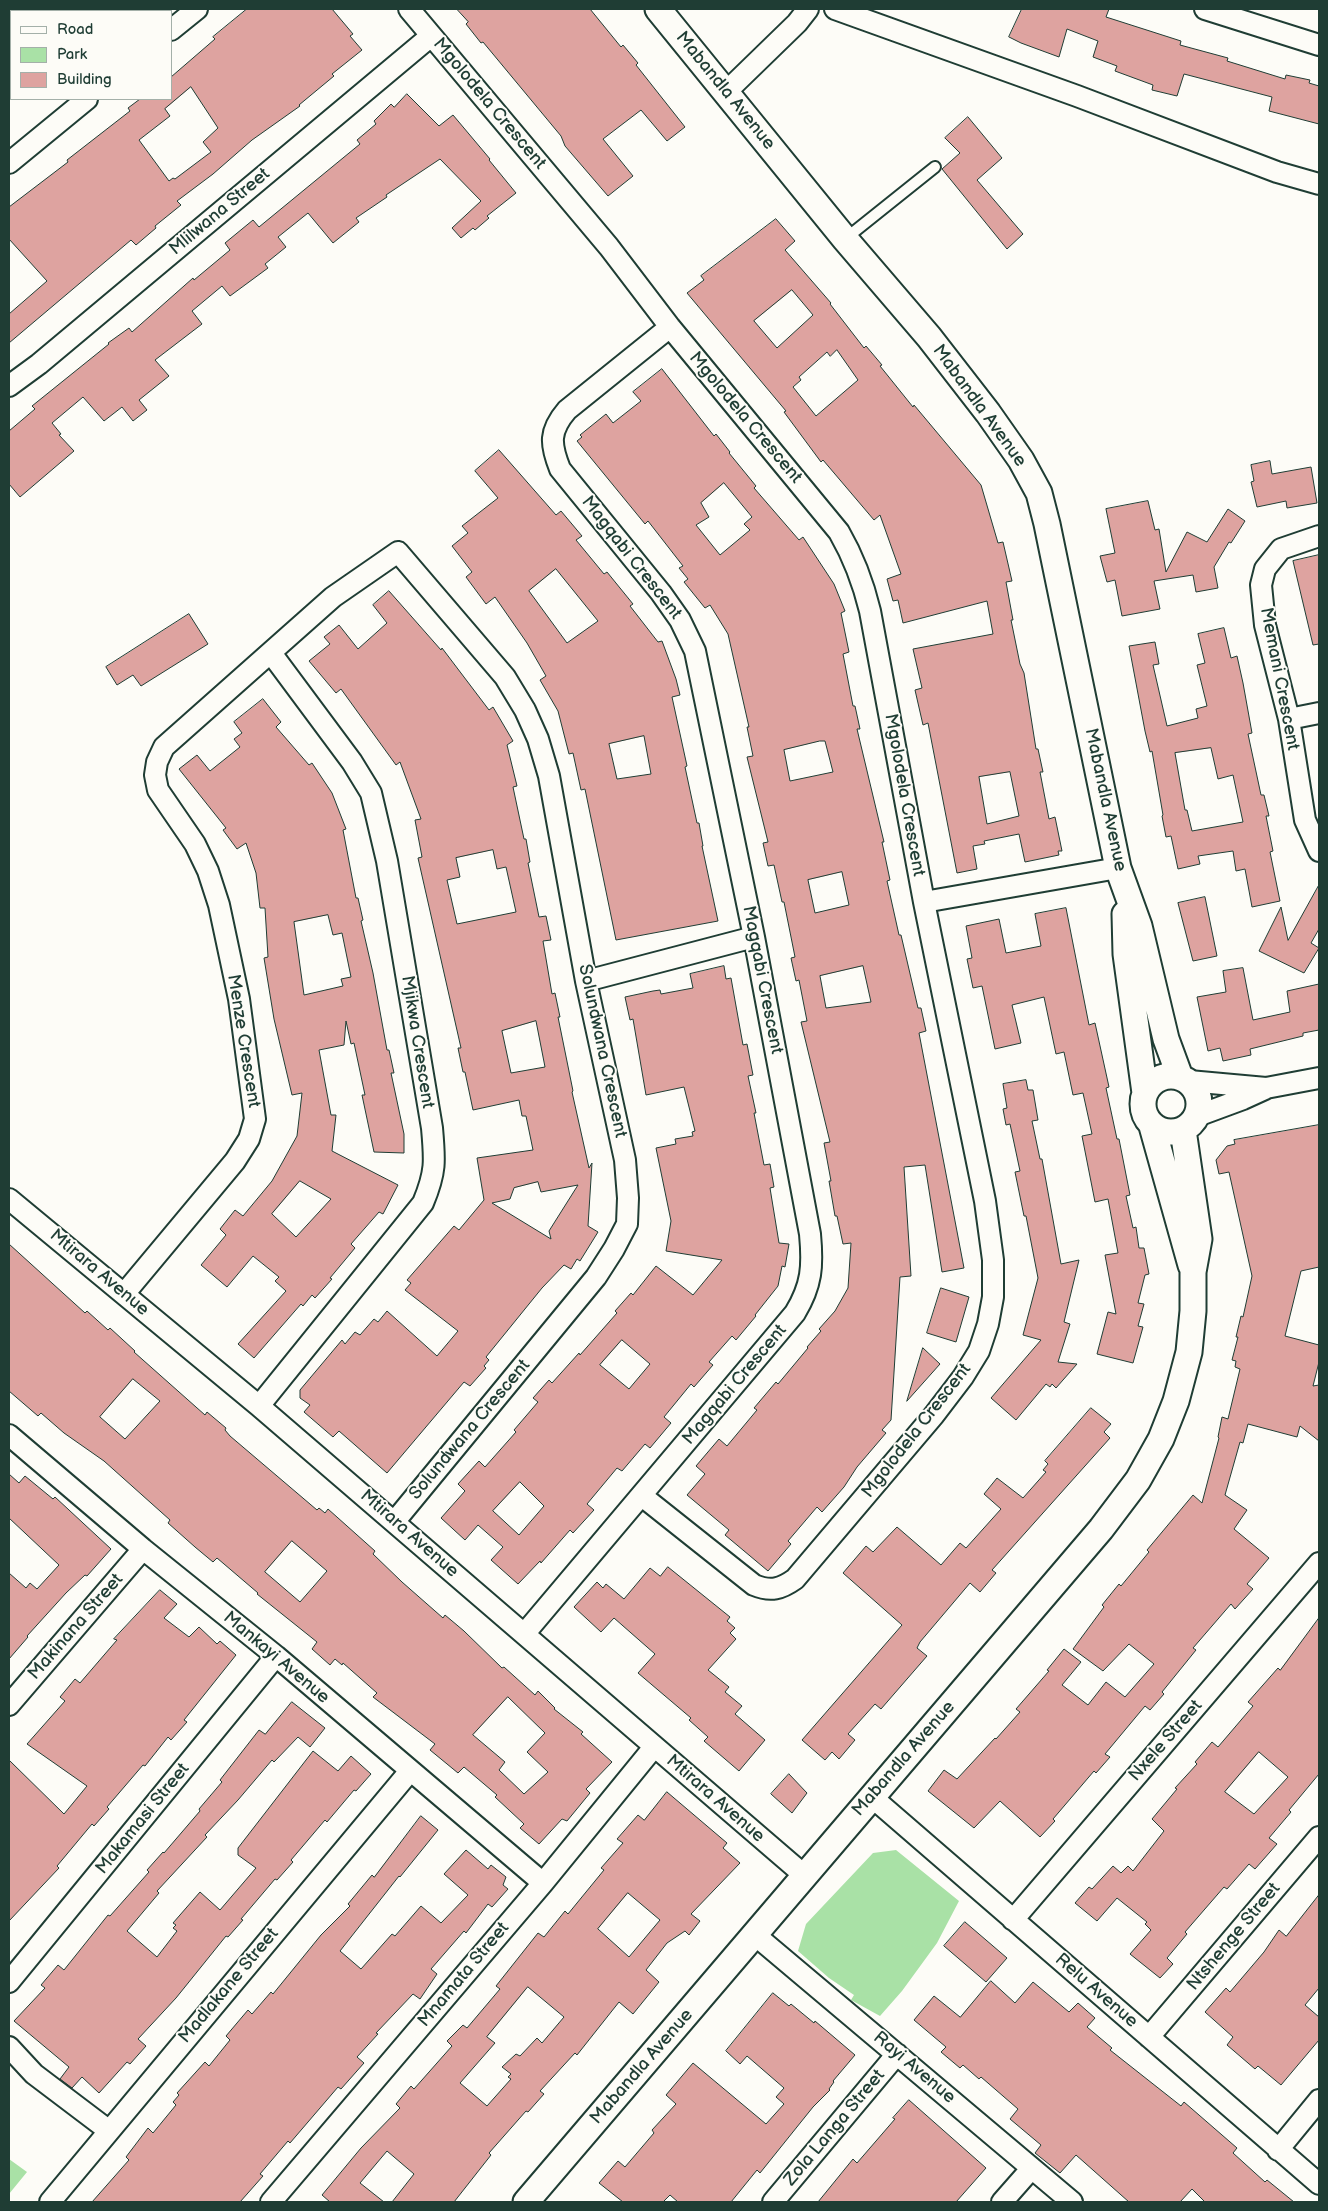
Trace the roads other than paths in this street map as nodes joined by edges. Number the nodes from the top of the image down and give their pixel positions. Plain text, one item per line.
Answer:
1 (197, 9) edge
2 (409, 9) edge
3 (658, 9) edge
4 (808, 9) edge
5 (835, 9) edge
6 (1205, 9) edge
7 (172, 29) edge
8 (431, 36) junction
9 (1319, 46) edge
10 (726, 92) junction
11 (86, 100) edge
12 (9, 163) edge
13 (935, 167) dead end
14 (1319, 184) edge
15 (845, 239) junction
16 (670, 327) junction
17 (9, 386) edge
18 (1319, 536) edge
19 (271, 653) junction
20 (1319, 713) edge
21 (1288, 719) junction
22 (1319, 851) edge
23 (1121, 878) junction
24 (924, 902) junction
25 (754, 937) junction
26 (586, 981) junction
27 (1319, 1078) edge
28 (1184, 1079) junction
29 (1266, 1088) junction
30 (1145, 1093) junction
31 (1190, 1123) junction
32 (1152, 1126) junction
33 (9, 1199) edge
34 (1193, 1272) junction
35 (124, 1294) junction
36 (260, 1406) junction
37 (9, 1435) edge
38 (642, 1496) junction
39 (394, 1521) junction
40 (143, 1549) junction
41 (1319, 1563) edge
42 (525, 1633) junction
43 (276, 1656) junction
44 (9, 1705) edge
45 (654, 1747) junction
46 (410, 1771) junction
47 (872, 1798) junction
48 (1319, 1837) edge
49 (804, 1875) junction
50 (543, 1883) junction
51 (1013, 1920) junction
52 (756, 1935) junction
53 (9, 1982) edge
54 (1149, 2037) junction
55 (9, 2047) edge
56 (897, 2054) junction
57 (1319, 2100) edge
58 (108, 2130) junction
59 (1278, 2150) junction
60 (1031, 2169) junction
61 (1319, 2184) edge
62 (50, 2202) edge
63 (271, 2202) edge
64 (526, 2202) edge
65 (773, 2202) edge
66 (1002, 2202) edge
67 (1072, 2202) edge

1 - 7 street
2 - 8 street, Mgolodela Crescent
3 - 10 street, Mabandla Avenue
4 - 10 street
5 - 14 street
6 - 9 street
8 - 16 street, Mgolodela Crescent
8 - 17 street, Mlilwana Street
10 - 15 street, Mabandla Avenue
11 - 12 street
13 - 15 lane
15 - 23 street, Mabandla Avenue
16 - 24 street, Mgolodela Crescent
16 - 25 street, Magqabi Crescent
18 - 21 street, Memani Crescent
19 - 26 street, Solundwana Crescent
19 - 35 street, Menze Crescent
19 - 36 street, Mjikwa Crescent
20 - 21 street
21 - 22 street, Memani Crescent
23 - 24 street
23 - 28 street, Mabandla Avenue
23 - 30 street, Mabandla Avenue
24 - 38 street, Mgolodela Crescent
25 - 26 street
25 - 38 street, Magqabi Crescent
26 - 39 street, Solundwana Crescent
27 - 29 street
28 - 29 street
28 - 30 street
28 - 31 street
29 - 31 street
30 - 32 street
31 - 32 street
31 - 34 street, Mabandla Avenue
32 - 34 street, Mabandla Avenue
33 - 35 street, Mtirara Avenue
34 - 47 street, Mabandla Avenue
35 - 36 street, Mtirara Avenue
36 - 39 street, Mtirara Avenue
37 - 40 street, Mankayi Avenue
38 - 42 street, Magqabi Crescent
39 - 42 street, Mtirara Avenue
40 - 43 street, Mankayi Avenue
40 - 44 street, Makinana Street
41 - 51 street, Nxele Street
42 - 45 street, Mtirara Avenue
43 - 46 street, Mankayi Avenue
43 - 53 street, Makamasi Street
45 - 49 street, Mtirara Avenue
45 - 50 street, Mnamata Street
46 - 50 street, Mankayi Avenue
46 - 58 street, Madlakane Street
47 - 49 street, Mabandla Avenue
47 - 51 street, Relu Avenue
48 - 54 street, Ntshenge Street
49 - 52 street, Mabandla Avenue
50 - 63 street, Mnamata Street
51 - 54 street, Relu Avenue
52 - 56 street, Rayi Avenue
52 - 64 street, Mabandla Avenue
54 - 59 street, Relu Avenue
55 - 58 street
56 - 60 street, Rayi Avenue
56 - 65 street, Zola Langa Street
57 - 59 street
58 - 62 street, Madlakane Street
59 - 61 street, Relu Avenue
60 - 66 street
60 - 67 street, Rayi Avenue

